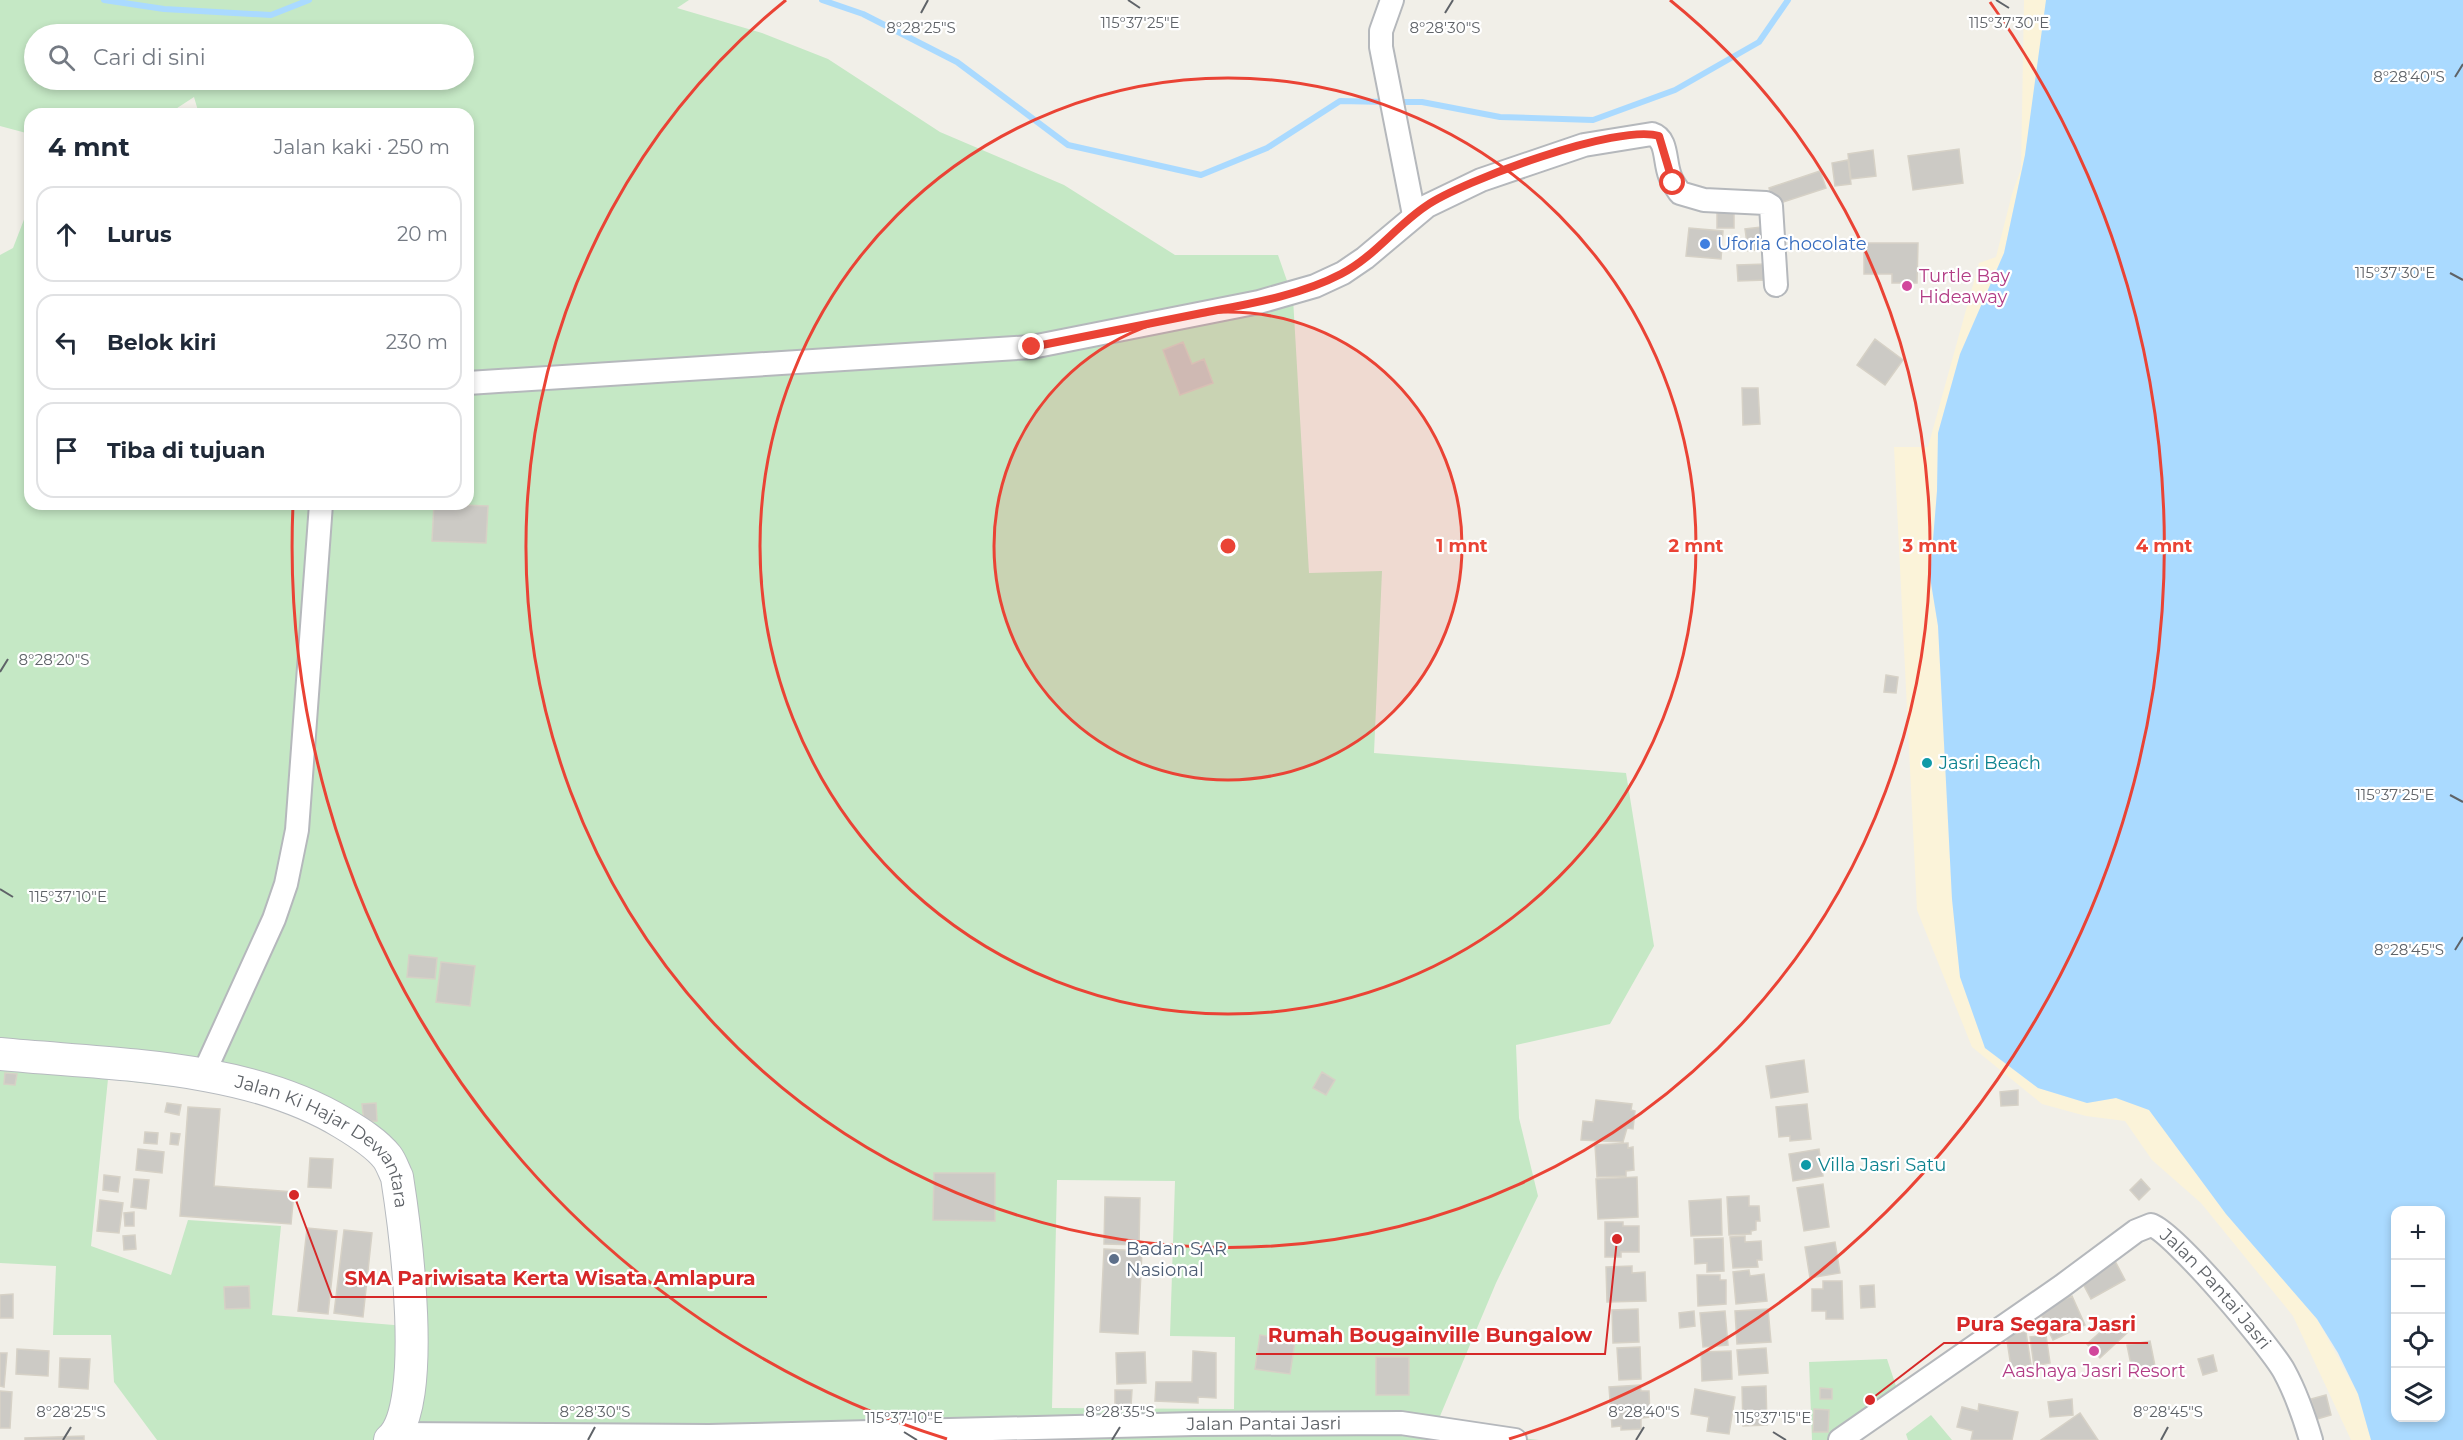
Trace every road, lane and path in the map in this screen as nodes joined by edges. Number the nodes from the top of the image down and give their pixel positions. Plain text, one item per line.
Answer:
1 (1392, 0) edge
2 (1414, 215) junction
3 (1776, 285) dead end
4 (474, 383) edge
5 (321, 510) edge
6 (0, 1054) edge
7 (203, 1075) junction
8 (394, 1437) edge
9 (1515, 1440) edge
10 (1840, 1440) edge
11 (2311, 1440) edge

1 - 2 street
2 - 3 street
2 - 4 street
5 - 7 street
6 - 7 street, Jalan Ki Hajar Dewantara
7 - 8 street, Jalan Ki Hajar Dewantara
8 - 9 street, Jalan Pantai Jasri
10 - 11 street, Jalan Pantai Jasri

